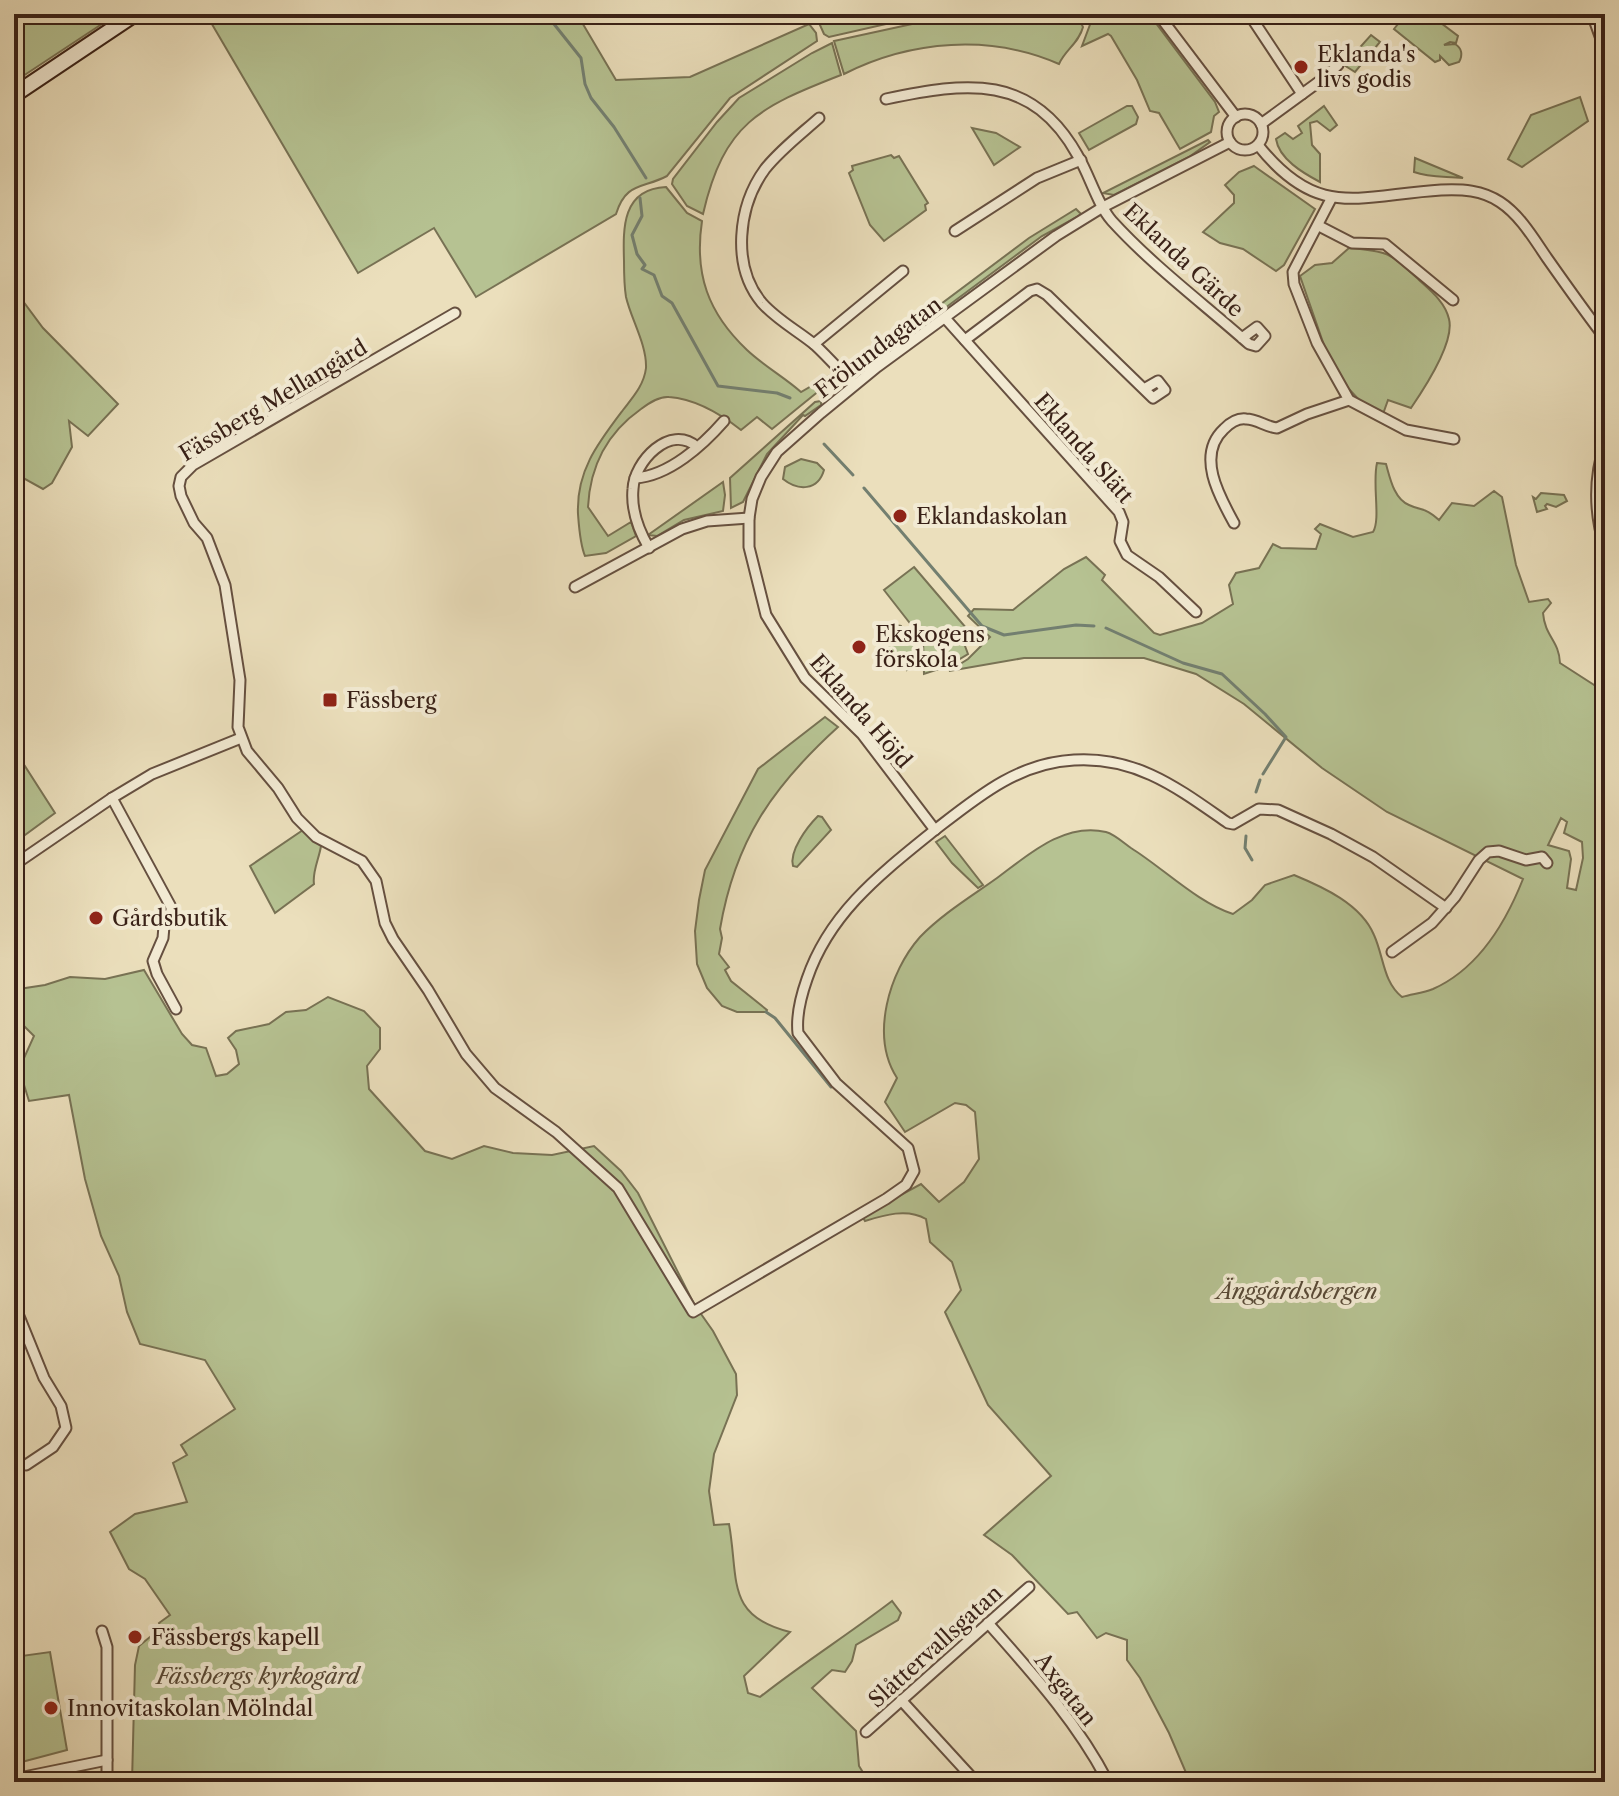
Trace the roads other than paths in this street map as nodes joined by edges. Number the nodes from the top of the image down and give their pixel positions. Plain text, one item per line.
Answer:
1 (135, 14) edge
2 (1158, 14) edge
3 (1249, 14) edge
4 (1592, 14) edge
5 (1605, 50) edge
6 (1338, 65) dead end
7 (1302, 94) junction
8 (14, 95) edge
9 (886, 99) dead end
10 (1236, 117) junction
11 (819, 118) dead end
12 (1261, 124) junction
13 (1230, 142) junction
14 (1258, 145) junction
15 (1081, 160) junction
16 (1331, 199) junction
17 (1103, 207) junction
18 (1319, 226) junction
19 (955, 231) dead end
20 (903, 271) dead end
21 (1453, 300) dead end
22 (455, 313) dead end
23 (945, 318) junction
24 (1242, 338) dead end
25 (1605, 338) edge
26 (965, 340) junction
27 (814, 344) junction
28 (854, 385) junction
29 (1144, 389) dead end
30 (1349, 400) junction
31 (724, 421) dead end
32 (1454, 439) dead end
33 (1605, 443) edge
34 (697, 447) junction
35 (635, 478) junction
36 (749, 518) junction
37 (1234, 523) dead end
38 (649, 548) junction
39 (1605, 548) edge
40 (575, 587) dead end
41 (1196, 612) dead end
42 (241, 738) junction
43 (112, 798) junction
44 (935, 830) junction
45 (1547, 863) dead end
46 (14, 865) edge
47 (1446, 908) junction
48 (1392, 952) dead end
49 (176, 1009) dead end
50 (14, 1304) edge
51 (26, 1465) dead end
52 (1029, 1587) dead end
53 (988, 1623) junction
54 (102, 1631) dead end
55 (901, 1700) junction
56 (866, 1732) dead end
57 (107, 1760) junction
58 (14, 1779) edge
59 (107, 1782) edge
60 (976, 1782) edge
61 (1108, 1782) edge

1 - 8 street
2 - 10 street
3 - 7 street
4 - 5 street
6 - 7 street
7 - 12 street
9 - 15 street, Eklanda Gärde
10 - 12 street
10 - 13 street
11 - 27 street
12 - 14 street
13 - 14 street
13 - 17 street, Frölundagatan
14 - 16 street
15 - 17 street, Eklanda Gärde
15 - 19 street
16 - 18 street
16 - 25 street
17 - 23 street, Frölundagatan
17 - 24 street, Eklanda Gärde
18 - 21 street
18 - 30 street
20 - 27 street
22 - 42 street, Fässberg Mellangård
23 - 26 street, Eklanda Slätt
23 - 28 street, Frölundagatan
26 - 29 street
26 - 41 street, Eklanda Slätt
27 - 28 street
28 - 36 street, Frölundagatan
30 - 32 street
30 - 37 street
31 - 34 street
33 - 39 street
34 - 35 street
34 - 35 street
35 - 38 street
36 - 38 street
36 - 44 street, Eklanda Höjd
38 - 40 street
42 - 43 street
42 - 44 street
43 - 46 street
43 - 49 street
44 - 47 street
45 - 47 street
47 - 48 street
50 - 51 street
52 - 53 street, Slåttervallsgatan
53 - 55 street, Slåttervallsgatan
53 - 61 street, Axgatan
54 - 57 street
55 - 56 street, Slåttervallsgatan
55 - 60 street
57 - 58 street
57 - 59 street

